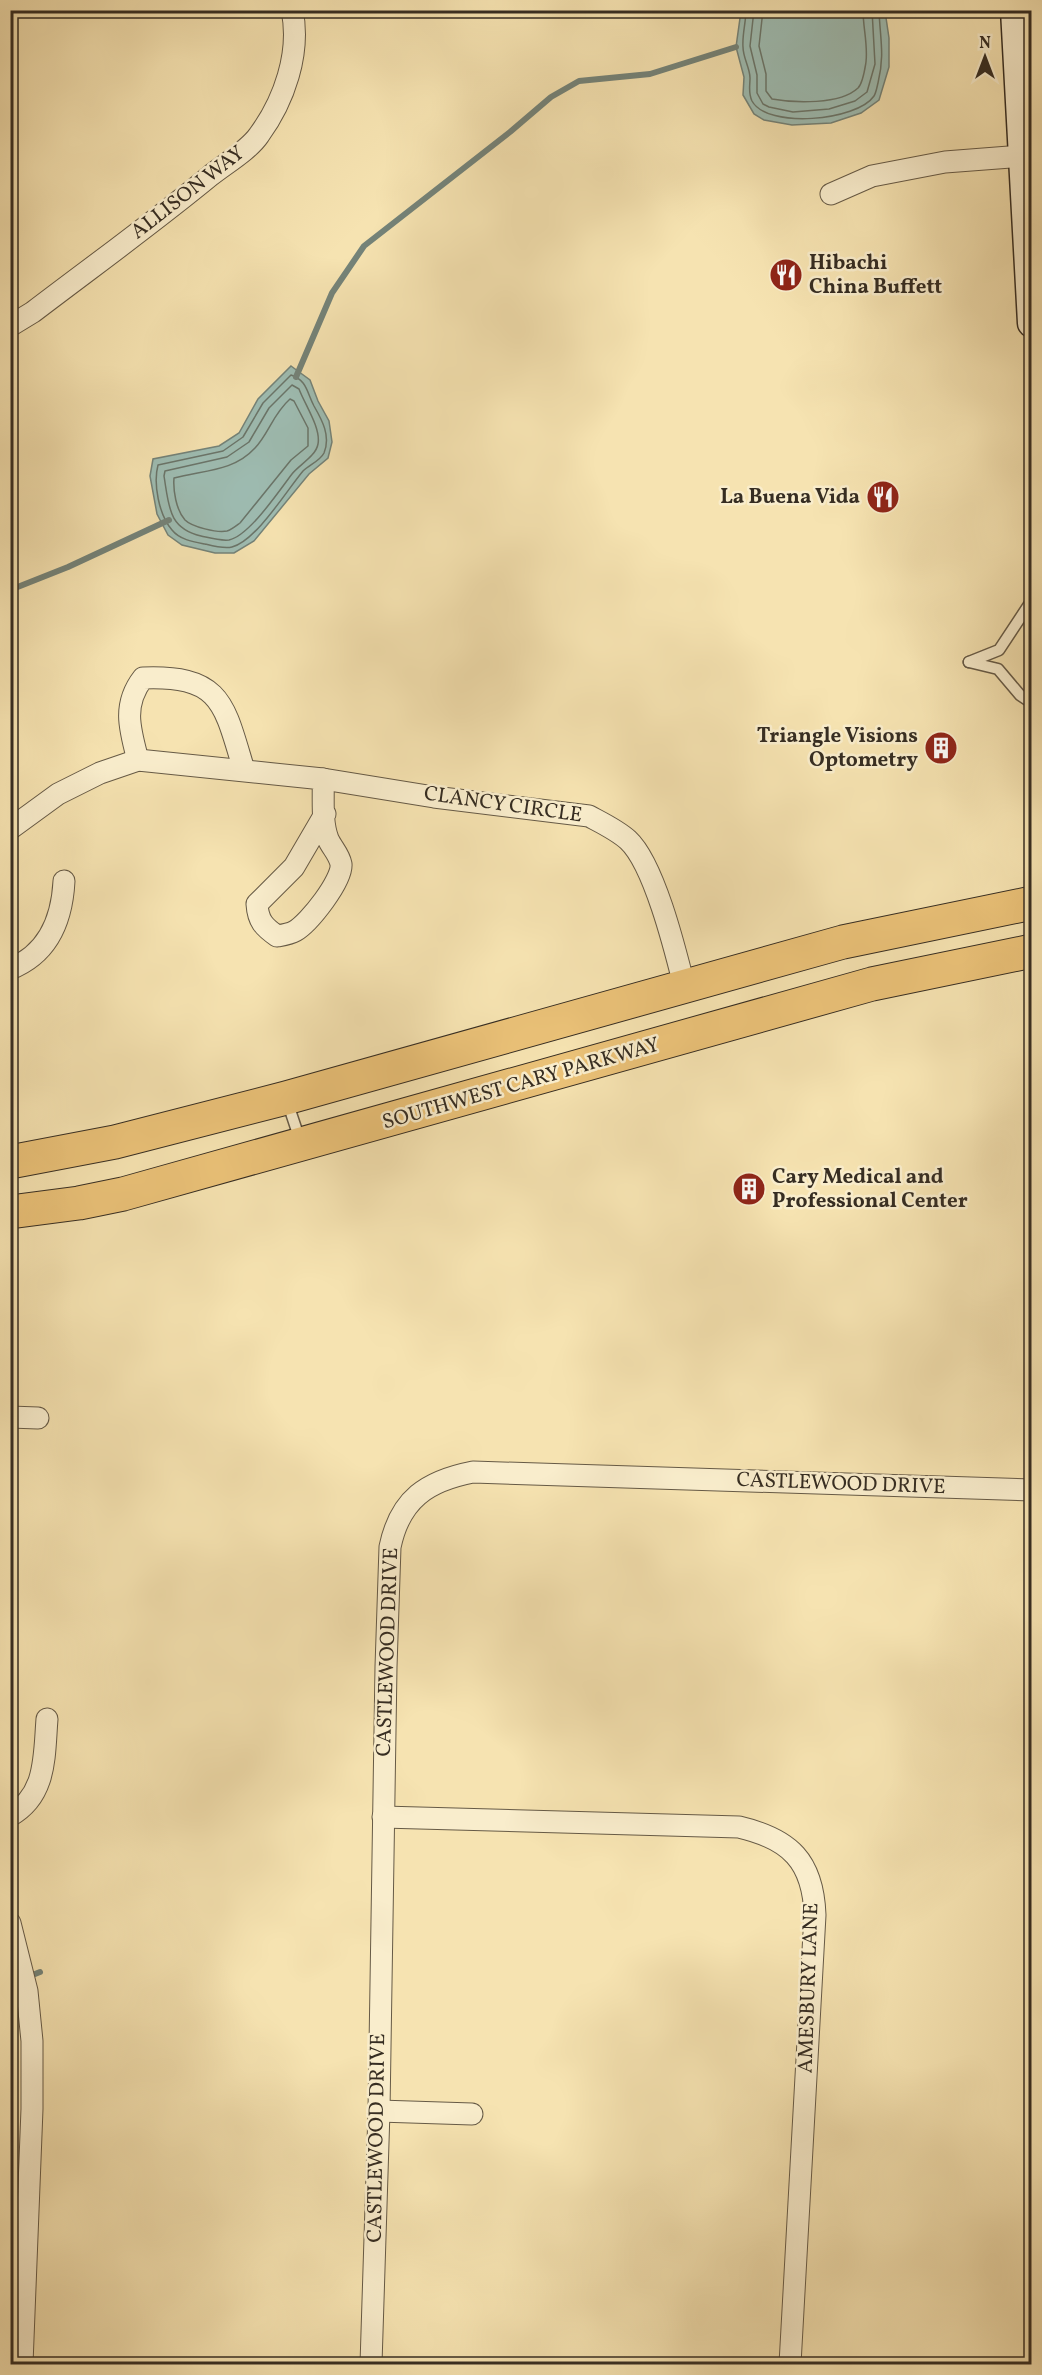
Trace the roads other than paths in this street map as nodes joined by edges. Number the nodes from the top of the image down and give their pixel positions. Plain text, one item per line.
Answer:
1 (1015, 10) edge
2 (298, 11) edge
3 (1027, 155) edge
4 (831, 194) dead end
5 (1032, 323) edge
6 (10, 326) edge
7 (1032, 600) edge
8 (1032, 703) edge
9 (138, 760) junction
10 (244, 770) junction
11 (323, 779) junction
12 (325, 814) junction
13 (10, 829) edge
14 (64, 881) dead end
15 (1032, 903) edge
16 (1032, 951) edge
17 (10, 969) edge
18 (684, 985) junction
19 (286, 1098) junction
20 (301, 1145) junction
21 (10, 1162) edge
22 (10, 1212) edge
23 (10, 1417) edge
24 (38, 1418) dead end
25 (1032, 1490) edge
26 (47, 1719) dead end
27 (10, 1816) edge
28 (383, 1817) junction
29 (10, 1923) edge
30 (379, 2111) junction
31 (472, 2114) dead end
32 (22, 2364) edge
33 (371, 2364) edge
34 (790, 2364) edge

1 - 3 main road
2 - 6 street, ALLISON WAY
3 - 4 street
3 - 5 main road
7 - 8 lane
9 - 10 street, CLANCY CIRCLE
9 - 10 street
9 - 13 street, CLANCY CIRCLE
10 - 11 street, CLANCY CIRCLE
11 - 12 street
11 - 18 street, CLANCY CIRCLE
12 - 12 street
14 - 17 street
15 - 18 main road
16 - 20 main road, SOUTHWEST CARY PARKWAY
18 - 19 main road
19 - 20 lane
19 - 21 main road
20 - 22 main road, SOUTHWEST CARY PARKWAY
23 - 24 street
25 - 28 street, CASTLEWOOD DRIVE
26 - 27 street
28 - 30 street, CASTLEWOOD DRIVE
28 - 34 street, AMESBURY LANE
29 - 32 street
30 - 31 street
30 - 33 street, CASTLEWOOD DRIVE

